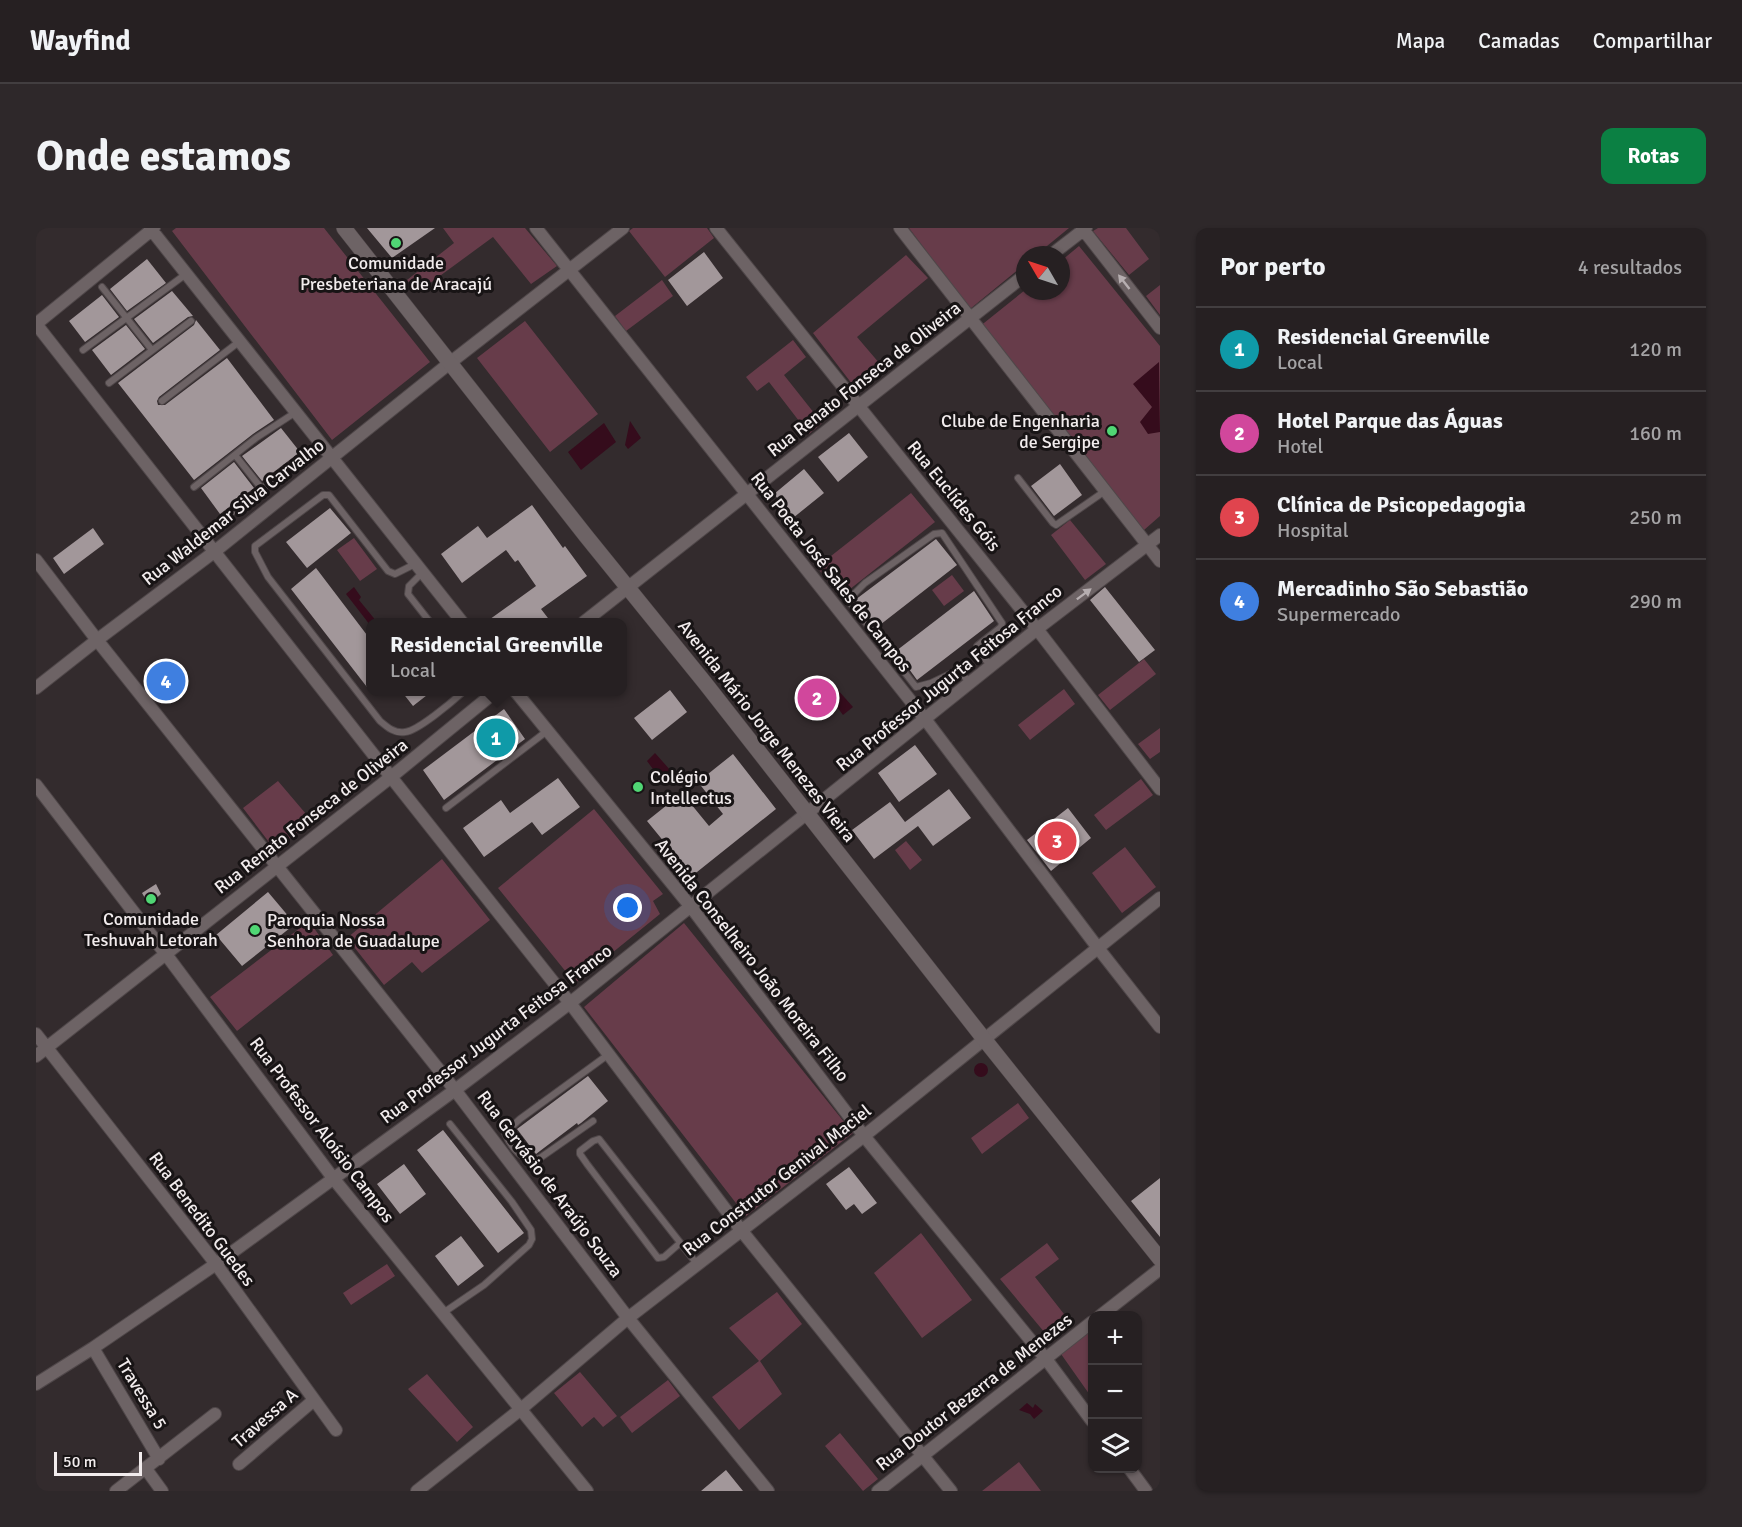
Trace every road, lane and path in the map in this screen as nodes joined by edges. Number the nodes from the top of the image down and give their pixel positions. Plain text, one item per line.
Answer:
1 (152, 228) edge
2 (345, 228) edge
3 (536, 228) edge
4 (623, 228) edge
5 (716, 228) edge
6 (900, 228) edge
7 (1084, 229) edge
8 (1062, 246) edge
9 (570, 271) junction
10 (186, 273) junction
11 (1016, 282) edge
12 (102, 287) dead end
13 (126, 317) junction
14 (970, 318) junction
15 (191, 321) dead end
16 (36, 324) edge
17 (1160, 328) edge
18 (240, 341) junction
19 (83, 350) dead end
20 (152, 350) junction
21 (451, 362) junction
22 (109, 383) dead end
23 (162, 401) dead end
24 (860, 406) junction
25 (296, 412) junction
26 (307, 454) dead end
27 (235, 455) junction
28 (332, 458) junction
29 (1018, 478) dead end
30 (194, 487) dead end
31 (262, 489) junction
32 (1105, 491) junction
33 (746, 494) junction
34 (223, 519) dead end
35 (1160, 535) edge
36 (1147, 545) junction
37 (214, 552) junction
38 (36, 560) edge
39 (1160, 561) edge
40 (419, 568) junction
41 (628, 587) junction
42 (427, 618) edge
43 (459, 618) edge
44 (589, 618) edge
45 (1037, 629) junction
46 (97, 640) junction
47 (992, 665) junction
48 (970, 682) junction
49 (36, 688) edge
50 (458, 696) edge
51 (490, 696) edge
52 (519, 696) edge
53 (925, 719) junction
54 (548, 730) junction
55 (391, 777) junction
56 (36, 785) edge
57 (1160, 789) edge
58 (446, 808) dead end
59 (808, 813) junction
60 (278, 865) junction
61 (1160, 898) edge
62 (691, 907) junction
63 (1098, 948) junction
64 (165, 953) junction
65 (570, 1003) junction
66 (1160, 1026) edge
67 (36, 1034) edge
68 (984, 1039) junction
69 (47, 1048) junction
70 (609, 1054) junction
71 (36, 1056) edge
72 (455, 1090) junction
73 (592, 1121) dead end
74 (450, 1124) dead end
75 (864, 1136) junction
76 (333, 1178) junction
77 (741, 1230) junction
78 (680, 1243) junction
79 (1160, 1258) edge
80 (216, 1264) junction
81 (697, 1264) junction
82 (1160, 1269) edge
83 (1106, 1311) edge
84 (443, 1313) junction
85 (628, 1318) junction
86 (1088, 1325) edge
87 (93, 1348) junction
88 (1046, 1359) junction
89 (36, 1384) edge
90 (314, 1400) junction
91 (521, 1409) junction
92 (215, 1414) dead end
93 (1091, 1419) edge
94 (336, 1430) dead end
95 (923, 1456) junction
96 (159, 1459) junction
97 (239, 1464) dead end
98 (146, 1469) junction
99 (1133, 1473) edge
100 (116, 1491) edge
101 (162, 1491) edge
102 (417, 1491) edge
103 (587, 1491) edge
104 (768, 1491) edge
105 (878, 1491) edge
106 (951, 1491) edge
107 (1146, 1491) edge

1 - 10 street
1 - 16 street
2 - 21 street, Avenida Mário Jorge Menezes Vieira
3 - 9 street, Rua Poeta José Sales de Campos
4 - 9 street, Rua Waldemar Silva Carvalho
5 - 24 street, Rua Euclídes Góis
6 - 14 street
7 - 8 street
17 -> 7 street
9 - 21 street, Rua Waldemar Silva Carvalho
9 - 33 street, Rua Poeta José Sales de Campos
10 - 13 lane
10 - 18 street
11 - 14 street, Rua Renato Fonseca de Oliveira
12 - 13 lane
13 - 19 lane
13 - 20 lane
14 - 24 street, Rua Renato Fonseca de Oliveira
14 - 32 street
15 - 20 lane
16 - 37 street
18 - 23 lane
18 - 25 street
20 - 22 lane
21 - 28 street, Rua Waldemar Silva Carvalho
21 - 41 street, Avenida Mário Jorge Menezes Vieira
24 - 33 street, Rua Renato Fonseca de Oliveira
24 - 45 street, Rua Euclídes Góis
25 - 27 lane
25 - 28 street
26 - 31 lane
27 - 30 lane
27 - 31 lane
28 - 37 street, Rua Waldemar Silva Carvalho
28 - 40 street
29 - 32 lane
31 - 34 lane
32 - 36 street
33 - 41 street, Rua Renato Fonseca de Oliveira
33 - 53 street, Rua Poeta José Sales de Campos
35 - 36 street, Rua Professor Jugurta Feitosa Franco
36 - 39 street
45 -> 36 street, Rua Professor Jugurta Feitosa Franco
37 - 46 street, Rua Waldemar Silva Carvalho
37 - 55 street
38 - 46 street, Rua Gervásio de Araújo Souza
40 - 42 lane
40 - 43 street
40 - 50 lane
41 - 44 street, Rua Renato Fonseca de Oliveira
41 - 59 street, Avenida Mário Jorge Menezes Vieira
45 - 47 street, Rua Professor Jugurta Feitosa Franco
45 - 57 street, Rua Euclídes Góis
46 - 49 street, Rua Waldemar Silva Carvalho
46 - 60 street, Rua Gervásio de Araújo Souza
47 - 48 street, Rua Professor Jugurta Feitosa Franco
47 - 48 lane
48 - 53 street, Rua Professor Jugurta Feitosa Franco
51 - 55 street, Rua Renato Fonseca de Oliveira
52 - 54 street, Avenida Conselheiro João Moreira Filho
53 - 59 street, Rua Professor Jugurta Feitosa Franco
53 - 63 street, Rua Poeta José Sales de Campos
54 - 58 lane
54 - 62 street, Avenida Conselheiro João Moreira Filho
55 - 60 street, Rua Renato Fonseca de Oliveira
55 - 65 street
56 - 64 street, Rua Professor Aloísio Campos
59 - 62 street, Rua Professor Jugurta Feitosa Franco
59 - 68 street, Avenida Mário Jorge Menezes Vieira
60 - 64 street, Rua Renato Fonseca de Oliveira
60 - 72 street, Rua Gervásio de Araújo Souza
61 - 63 street, Rua Construtor Genival Maciel
62 - 65 street, Rua Professor Jugurta Feitosa Franco
62 - 75 street, Avenida Conselheiro João Moreira Filho
63 - 66 street, Rua Poeta José Sales de Campos
63 - 68 street, Rua Construtor Genival Maciel
64 - 69 street, Rua Renato Fonseca de Oliveira
64 - 76 street, Rua Professor Aloísio Campos
65 - 70 street
65 - 72 street, Rua Professor Jugurta Feitosa Franco
67 - 69 street, Rua Benedito Guedes
68 - 75 street, Rua Construtor Genival Maciel
68 - 79 street, Avenida Mário Jorge Menezes Vieira
69 - 71 street, Rua Renato Fonseca de Oliveira
69 - 80 street, Rua Benedito Guedes
70 - 73 lane
70 - 77 street
72 - 76 street, Rua Professor Jugurta Feitosa Franco
72 - 85 street, Rua Gervásio de Araújo Souza
74 - 84 lane
75 - 77 street, Rua Construtor Genival Maciel
75 - 88 street, Avenida Conselheiro João Moreira Filho
76 - 80 street, Rua Professor Jugurta Feitosa Franco
76 - 84 street, Rua Professor Aloísio Campos
77 - 81 street, Rua Construtor Genival Maciel
77 - 95 street
78 - 78 lane
78 - 81 lane
80 - 87 street, Rua Professor Jugurta Feitosa Franco
80 - 90 street, Rua Benedito Guedes
81 - 85 street, Rua Construtor Genival Maciel
82 - 83 street, Rua Doutor Bezerra de Menezes
84 - 91 street, Rua Professor Aloísio Campos
85 - 91 street, Rua Construtor Genival Maciel
85 - 104 street, Rua Gervásio de Araújo Souza
86 - 88 street, Rua Doutor Bezerra de Menezes
87 - 89 street, Rua Professor Jugurta Feitosa Franco
87 - 96 street, Travessa 5
88 - 93 street, Avenida Conselheiro João Moreira Filho
88 - 95 street, Rua Doutor Bezerra de Menezes
90 - 94 street, Rua Benedito Guedes
90 - 97 street, Travessa A
91 - 102 street, Rua Construtor Genival Maciel
91 - 103 street, Rua Professor Aloísio Campos
92 - 96 street
95 - 105 street, Rua Doutor Bezerra de Menezes
95 - 106 street
96 - 98 street
98 - 100 street
98 - 101 street
99 - 107 street

